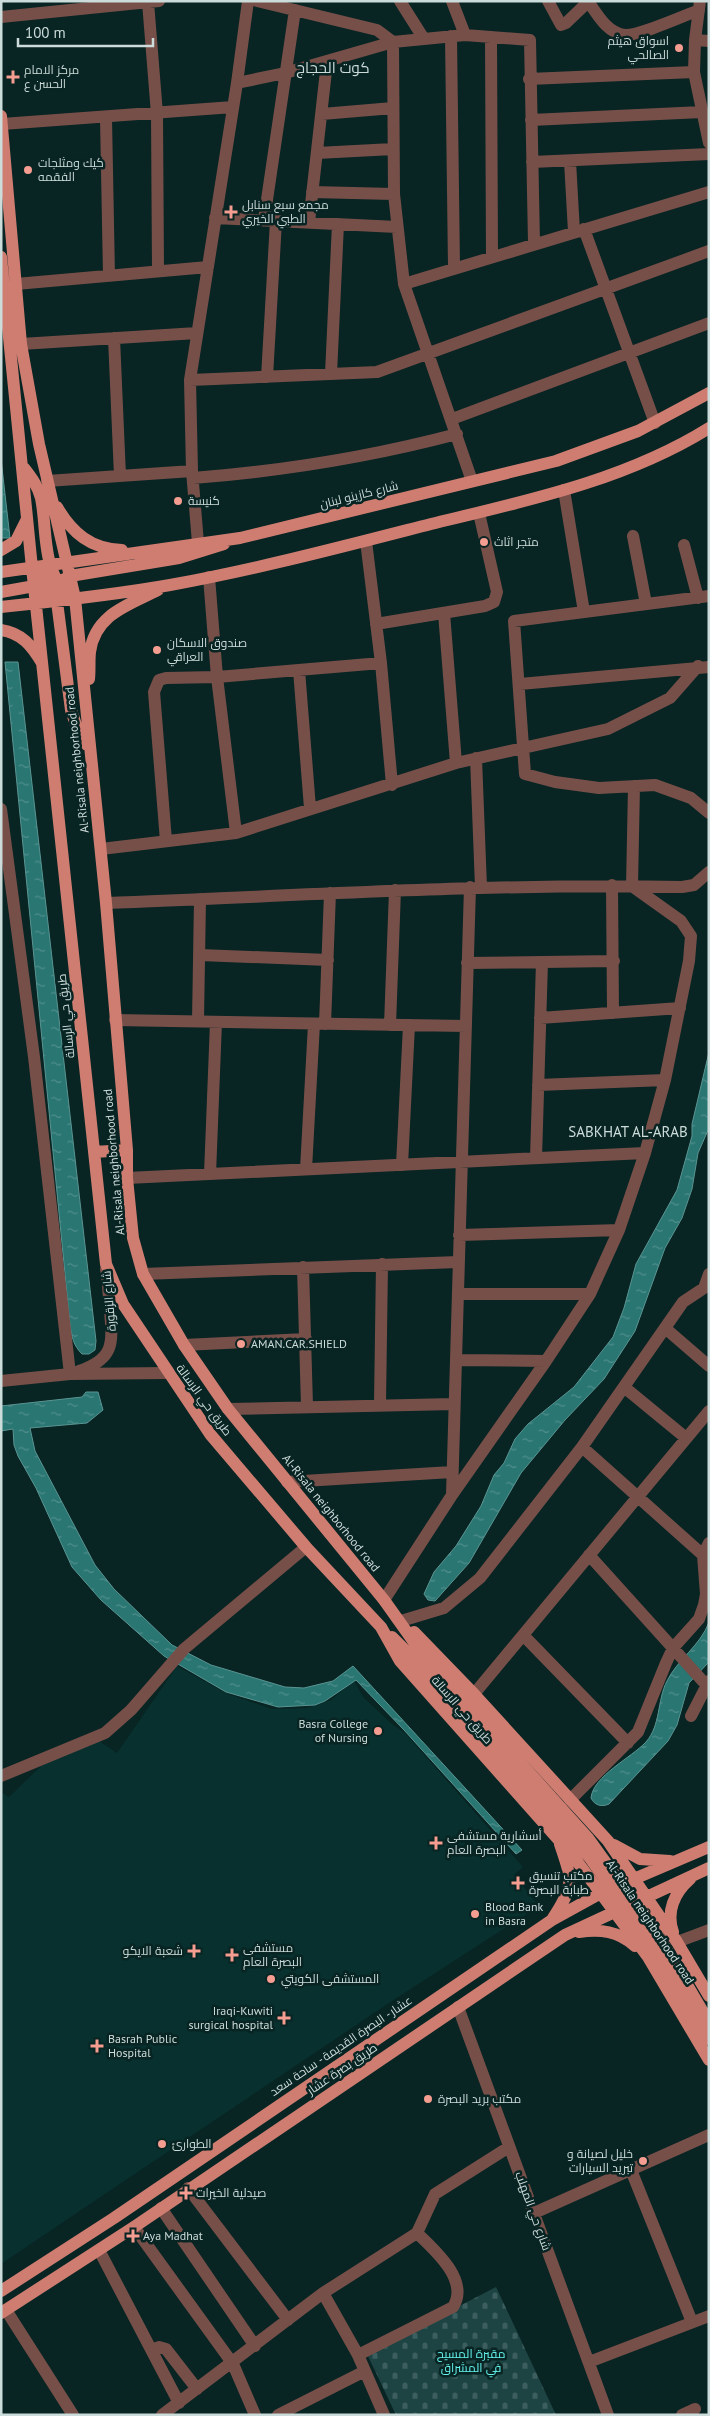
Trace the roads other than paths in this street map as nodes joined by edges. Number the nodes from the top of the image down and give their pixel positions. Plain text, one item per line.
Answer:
1 (248, 1) edge
2 (257, 1) edge
3 (400, 1) edge
4 (452, 1) edge
5 (548, 1) edge
6 (589, 1) edge
7 (153, 2) edge
8 (699, 5) edge
9 (295, 10) junction
10 (1, 17) edge
11 (465, 35) junction
12 (450, 36) junction
13 (491, 37) junction
14 (424, 39) junction
15 (694, 40) junction
16 (709, 41) edge
17 (393, 42) junction
18 (326, 62) junction
19 (694, 72) junction
20 (285, 73) junction
21 (529, 79) junction
22 (237, 83) junction
23 (233, 107) junction
24 (704, 107) edge
25 (393, 108) junction
26 (157, 114) junction
27 (322, 114) junction
28 (106, 118) junction
29 (2, 120) edge
30 (531, 120) junction
31 (709, 141) edge
32 (393, 149) junction
33 (318, 153) junction
34 (709, 154) edge
35 (570, 161) junction
36 (532, 162) junction
37 (312, 192) junction
38 (709, 192) edge
39 (394, 194) junction
40 (215, 218) junction
41 (270, 220) junction
42 (309, 222) junction
43 (338, 224) junction
44 (397, 227) junction
45 (579, 231) junction
46 (534, 243) junction
47 (709, 251) edge
48 (492, 256) junction
49 (1, 257) edge
50 (208, 267) junction
51 (454, 267) junction
52 (158, 271) junction
53 (109, 276) junction
54 (16, 284) junction
55 (404, 284) junction
56 (605, 289) junction
57 (709, 323) edge
58 (197, 333) junction
59 (114, 338) junction
60 (21, 344) junction
61 (628, 353) junction
62 (426, 354) junction
63 (331, 374) junction
64 (267, 377) junction
65 (190, 380) junction
66 (709, 393) edge
67 (452, 419) junction
68 (656, 423) junction
69 (709, 428) edge
70 (458, 434) junction
71 (24, 468) junction
72 (192, 474) junction
73 (120, 476) junction
74 (47, 481) junction
75 (472, 481) junction
76 (564, 490) junction
77 (50, 494) junction
78 (479, 513) junction
79 (28, 517) junction
80 (633, 536) dead end
81 (240, 538) junction
82 (366, 541) junction
83 (198, 543) junction
84 (684, 544) dead end
85 (1, 550) edge
86 (142, 552) junction
87 (66, 562) junction
88 (32, 568) junction
89 (1, 572) edge
90 (70, 576) junction
91 (209, 577) junction
92 (52, 578) junction
93 (168, 585) junction
94 (34, 588) junction
95 (1, 592) edge
96 (704, 597) edge
97 (75, 598) junction
98 (57, 601) junction
99 (36, 603) junction
100 (646, 604) junction
101 (1, 606) edge
102 (584, 612) junction
103 (444, 613) junction
104 (376, 624) junction
105 (1, 630) edge
106 (381, 662) junction
107 (44, 667) junction
108 (703, 667) edge
109 (299, 670) junction
110 (217, 677) junction
111 (520, 684) junction
112 (84, 702) junction
113 (89, 747) junction
114 (524, 748) junction
115 (476, 758) junction
116 (456, 763) junction
117 (392, 785) junction
118 (634, 786) junction
119 (310, 808) junction
120 (1, 809) edge
121 (709, 813) edge
122 (236, 833) junction
123 (166, 841) junction
124 (101, 849) junction
125 (709, 872) edge
126 (612, 884) junction
127 (632, 886) junction
128 (475, 887) junction
129 (395, 890) junction
130 (330, 893) junction
131 (200, 899) junction
132 (106, 903) junction
133 (200, 955) junction
134 (328, 960) junction
135 (542, 962) junction
136 (614, 962) junction
137 (467, 963) junction
138 (680, 1008) junction
139 (613, 1013) junction
140 (540, 1018) junction
141 (115, 1020) junction
142 (198, 1021) junction
143 (216, 1022) junction
144 (320, 1024) junction
145 (390, 1025) junction
146 (409, 1025) junction
147 (466, 1026) junction
148 (665, 1080) junction
149 (538, 1085) junction
150 (127, 1150) junction
151 (94, 1152) junction
152 (645, 1153) junction
153 (536, 1158) junction
154 (461, 1162) junction
155 (402, 1165) junction
156 (306, 1170) junction
157 (210, 1174) junction
158 (127, 1178) junction
159 (619, 1230) junction
160 (459, 1235) junction
161 (458, 1262) junction
162 (106, 1264) junction
163 (382, 1264) junction
164 (303, 1267) junction
165 (143, 1274) junction
166 (709, 1274) edge
167 (706, 1290) edge
168 (458, 1294) junction
169 (590, 1294) junction
170 (665, 1328) junction
171 (306, 1339) junction
172 (184, 1345) junction
173 (456, 1360) junction
174 (546, 1362) junction
175 (709, 1366) edge
176 (167, 1373) junction
177 (70, 1374) junction
178 (1, 1381) edge
179 (624, 1387) junction
180 (380, 1404) junction
181 (454, 1404) junction
182 (307, 1406) junction
183 (228, 1410) junction
184 (709, 1411) edge
185 (686, 1438) junction
186 (582, 1446) junction
187 (452, 1472) junction
188 (287, 1482) junction
189 (452, 1495) junction
190 (638, 1496) junction
191 (709, 1543) edge
192 (306, 1547) junction
193 (589, 1555) junction
194 (703, 1555) junction
195 (384, 1600) junction
196 (401, 1621) junction
197 (381, 1627) junction
198 (523, 1634) junction
199 (676, 1652) junction
200 (706, 1683) edge
201 (474, 1694) junction
202 (691, 1716) dead end
203 (628, 1743) junction
204 (1, 1776) edge
205 (570, 1800) junction
206 (558, 1839) junction
207 (608, 1841) junction
208 (709, 1847) edge
209 (678, 1860) junction
210 (703, 1870) edge
211 (634, 1878) junction
212 (601, 1893) junction
213 (646, 1896) junction
214 (615, 1911) junction
215 (552, 1920) junction
216 (709, 1930) edge
217 (565, 1935) junction
218 (676, 1942) junction
219 (648, 1957) junction
220 (708, 1992) edge
221 (458, 2007) junction
222 (709, 2022) edge
223 (709, 2039) edge
224 (709, 2060) edge
225 (709, 2136) edge
226 (509, 2147) junction
227 (631, 2170) junction
228 (188, 2188) junction
229 (161, 2208) junction
230 (534, 2213) junction
231 (134, 2227) junction
232 (417, 2233) junction
233 (99, 2250) junction
234 (1, 2290) edge
235 (323, 2293) junction
236 (4, 2312) edge
237 (709, 2316) edge
238 (288, 2320) junction
239 (692, 2322) junction
240 (255, 2346) junction
241 (152, 2350) junction
242 (358, 2355) junction
243 (589, 2362) junction
244 (233, 2364) junction
245 (365, 2371) junction
246 (197, 2389) junction
247 (179, 2402) junction
248 (695, 2409) dead end
249 (73, 2415) edge
250 (162, 2415) edge
251 (255, 2415) edge
252 (278, 2415) edge
253 (384, 2415) edge
254 (608, 2415) edge
255 (682, 2415) edge

1 - 22 street
2 - 9 street
3 - 14 street
4 - 11 street
5 - 6 street
6 - 8 street
7 - 10 street
7 - 26 street
8 - 15 street
9 - 17 street
9 - 20 street
11 - 12 street
11 - 13 street
12 - 14 street
12 - 51 street
13 - 21 street
13 - 48 street
14 - 17 street
15 - 16 street
15 - 19 street
17 - 18 street
17 - 25 street
18 - 20 street
18 - 27 street
19 - 21 street
19 - 24 street
20 - 22 street
20 - 41 street
21 - 30 street
22 - 23 street
23 - 26 street
23 - 40 street
24 - 30 street
24 - 31 street
25 - 27 street
25 - 32 street
26 - 28 street
26 - 52 street
27 - 33 street
28 - 29 street
28 - 53 street
29 - 54 main road, Al-Risala neighborhood road
30 - 36 street
32 - 33 street
32 - 39 street
33 - 37 street
34 - 35 street
35 - 36 street
35 - 45 street
36 - 46 street
37 - 39 street
37 - 42 street
38 - 45 street
39 - 44 street
40 - 41 street
40 - 50 street
41 - 42 street
41 - 64 street
42 - 43 street
43 - 44 street
43 - 63 street
44 - 55 street
45 - 46 street
45 - 56 street
46 - 48 street
47 - 56 street
48 - 51 street
49 - 71 main road
50 - 52 street
50 - 58 street
51 - 55 street
52 - 53 street
53 - 54 street
54 - 60 main road, Al-Risala neighborhood road
55 - 62 street
56 - 61 street
56 - 62 street
57 - 61 street
58 - 59 street
58 - 65 street
59 - 60 street
59 - 73 street
60 - 74 main road, Al-Risala neighborhood road
61 - 67 street
61 - 68 street
62 - 63 street
62 - 67 street
63 - 64 street
64 - 65 street
65 - 72 street
66 - 68 main road, شارع كازينو لبنان
67 - 70 street
68 - 75 main road, شارع كازينو لبنان
69 - 76 main road
70 - 72 street
70 - 75 street
71 - 79 main road
71 - 92 main road
72 - 73 street
72 - 83 street
73 - 74 street
74 - 77 main road, Al-Risala neighborhood road
75 - 81 main road, شارع كازينو لبنان
76 - 78 main road
76 - 102 street
77 - 86 main road
77 - 87 main road, Al-Risala neighborhood road
78 - 82 main road
78 - 103 street
79 - 85 main road
79 - 88 main road
80 - 100 street
81 - 83 main road, شارع كازينو لبنان
81 - 90 main road
82 - 91 main road
82 - 104 street
83 - 86 main road, شارع كازينو لبنان
84 - 96 street
86 - 87 main road, شارع كازينو لبنان
87 - 90 main road, Al-Risala neighborhood road
87 - 92 main road
88 - 89 main road
88 - 92 main road
88 - 94 main road
90 - 92 main road
90 - 97 main road, Al-Risala neighborhood road
91 - 93 main road
91 - 110 street
92 - 94 main road
92 - 97 main road
92 - 98 main road
92 - 99 main road
93 - 97 main road
93 - 112 main road
94 - 95 main road
94 - 99 main road
96 - 100 street
97 - 98 main road
97 - 112 main road, Al-Risala neighborhood road
98 - 99 main road
98 - 113 main road
99 - 101 main road
99 - 107 main road, طريق حي الرسالة
100 - 102 street
102 - 111 street
103 - 104 street
103 - 116 street
104 - 106 street
105 - 107 main road
106 - 109 street
106 - 117 street
107 - 151 main road, طريق حي الرسالة
108 - 111 street
108 - 114 street
109 - 110 street
109 - 119 street
110 - 122 street
110 - 123 street
111 - 114 street
112 - 113 main road, Al-Risala neighborhood road
113 - 124 main road, Al-Risala neighborhood road
114 - 115 street
114 - 118 street
115 - 116 street
115 - 128 street
116 - 117 street
117 - 119 street
118 - 121 street
118 - 127 street
119 - 122 street
120 - 177 street
122 - 123 street
123 - 124 street
124 - 132 main road, Al-Risala neighborhood road
125 - 127 street
126 - 127 street
126 - 128 street
126 - 136 street
127 - 138 street
128 - 129 street
128 - 137 street
129 - 130 street
129 - 145 street
130 - 131 street
130 - 134 street
131 - 132 street
131 - 133 street
132 - 141 main road, Al-Risala neighborhood road
133 - 134 street
133 - 142 street
134 - 144 street
135 - 136 street
135 - 137 street
135 - 140 street
136 - 139 street
137 - 147 street
138 - 139 street
138 - 148 street
139 - 140 street
140 - 149 street
141 - 142 street
141 - 150 main road, Al-Risala neighborhood road
142 - 143 street
143 - 144 street
143 - 157 street
144 - 145 street
144 - 156 street
145 - 146 street
146 - 147 street
146 - 155 street
147 - 154 street
148 - 149 street
148 - 152 street
149 - 153 street
150 - 151 main road
150 - 158 main road, Al-Risala neighborhood road
151 - 162 main road, طريق حي الرسالة
152 - 153 street
152 - 159 street
153 - 154 street
154 - 155 street
154 - 160 street
155 - 156 street
156 - 157 street
157 - 158 street
158 - 165 main road, Al-Risala neighborhood road
159 - 160 street
159 - 169 street
160 - 161 street
161 - 163 street
161 - 168 street
162 - 176 main road, طريق حي الرسالة
162 - 177 street, شارع الزقورة
163 - 164 street
163 - 180 street
164 - 165 street
164 - 171 street
165 - 172 main road, Al-Risala neighborhood road
166 - 167 street
167 - 170 street
168 - 169 street
168 - 173 street
169 - 174 street
170 - 175 street
170 - 179 street
171 - 172 street
171 - 182 street
172 - 183 main road, Al-Risala neighborhood road
173 - 174 street
173 - 181 street
174 - 189 street
176 - 177 street, شارع الزقورة
176 - 192 main road, طريق حي الرسالة
177 - 178 street, شارع الزقورة
179 - 185 street
179 - 186 street
180 - 181 street
180 - 182 street
181 - 187 street
182 - 183 street
183 - 188 main road, Al-Risala neighborhood road
184 - 185 street
185 - 190 street
186 - 190 street
186 - 196 street
187 - 188 street
187 - 189 street
188 - 195 main road, Al-Risala neighborhood road
189 - 195 street
190 - 193 street
190 - 194 street
191 - 194 street
192 - 197 main road, طريق حي الرسالة
192 - 204 street
193 - 198 street
193 - 199 street
194 - 199 street
195 - 196 main road, Al-Risala neighborhood road
196 - 201 main road
196 - 222 main road, Al-Risala neighborhood road
197 - 206 main road, طريق حي الرسالة
197 - 223 main road, Al-Risala neighborhood road
198 - 201 street
198 - 203 street
199 - 200 street
199 - 203 street
200 - 202 street
201 - 205 main road
203 - 205 street
205 - 207 main road
206 - 212 main road, طريق حي الرسالة
206 - 215 main road
207 - 209 main road
207 - 211 main road
208 - 209 main road, عشار - البصرة القديمة - ساحة سعد
209 - 211 main road, عشار - البصرة القديمة - ساحة سعد
210 - 213 main road, طريق بصرة عشار
210 - 218 main road
211 - 212 main road, عشار - البصرة القديمة - ساحة سعد
211 - 213 main road
212 - 214 main road, طريق حي الرسالة
212 - 215 main road, عشار - البصرة القديمة - ساحة سعد
213 - 214 main road, طريق بصرة عشار
213 - 218 main road
214 - 217 main road, طريق بصرة عشار
214 - 219 main road, طريق حي الرسالة
215 - 234 main road, عشار - البصرة القديمة - ساحة سعد
216 - 218 street
217 - 219 main road
217 - 221 main road, طريق بصرة عشار
218 - 220 main road
219 - 224 main road, طريق حي الرسالة
221 - 226 street, شارع حي المهلب
221 - 228 main road, طريق بصرة عشار
225 - 227 street
226 - 230 street, شارع حي المهلب
226 - 232 street
227 - 230 street
227 - 239 street
228 - 229 main road, طريق بصرة عشار
228 - 238 street
229 - 231 main road, طريق بصرة عشار
229 - 240 street
230 - 243 street, شارع حي المهلب
231 - 233 main road, طريق بصرة عشار
231 - 244 street
232 - 235 street
232 - 242 street
233 - 236 main road, طريق بصرة عشار
233 - 241 street
235 - 238 street
235 - 242 street
236 - 249 street
237 - 239 street
238 - 240 street
239 - 243 street
240 - 244 street
241 - 246 street
241 - 247 street
242 - 245 street
243 - 254 street, شارع حي المهلب
244 - 246 street
244 - 251 street
245 - 252 street
245 - 253 street
246 - 247 street
247 - 250 street
248 - 255 street

